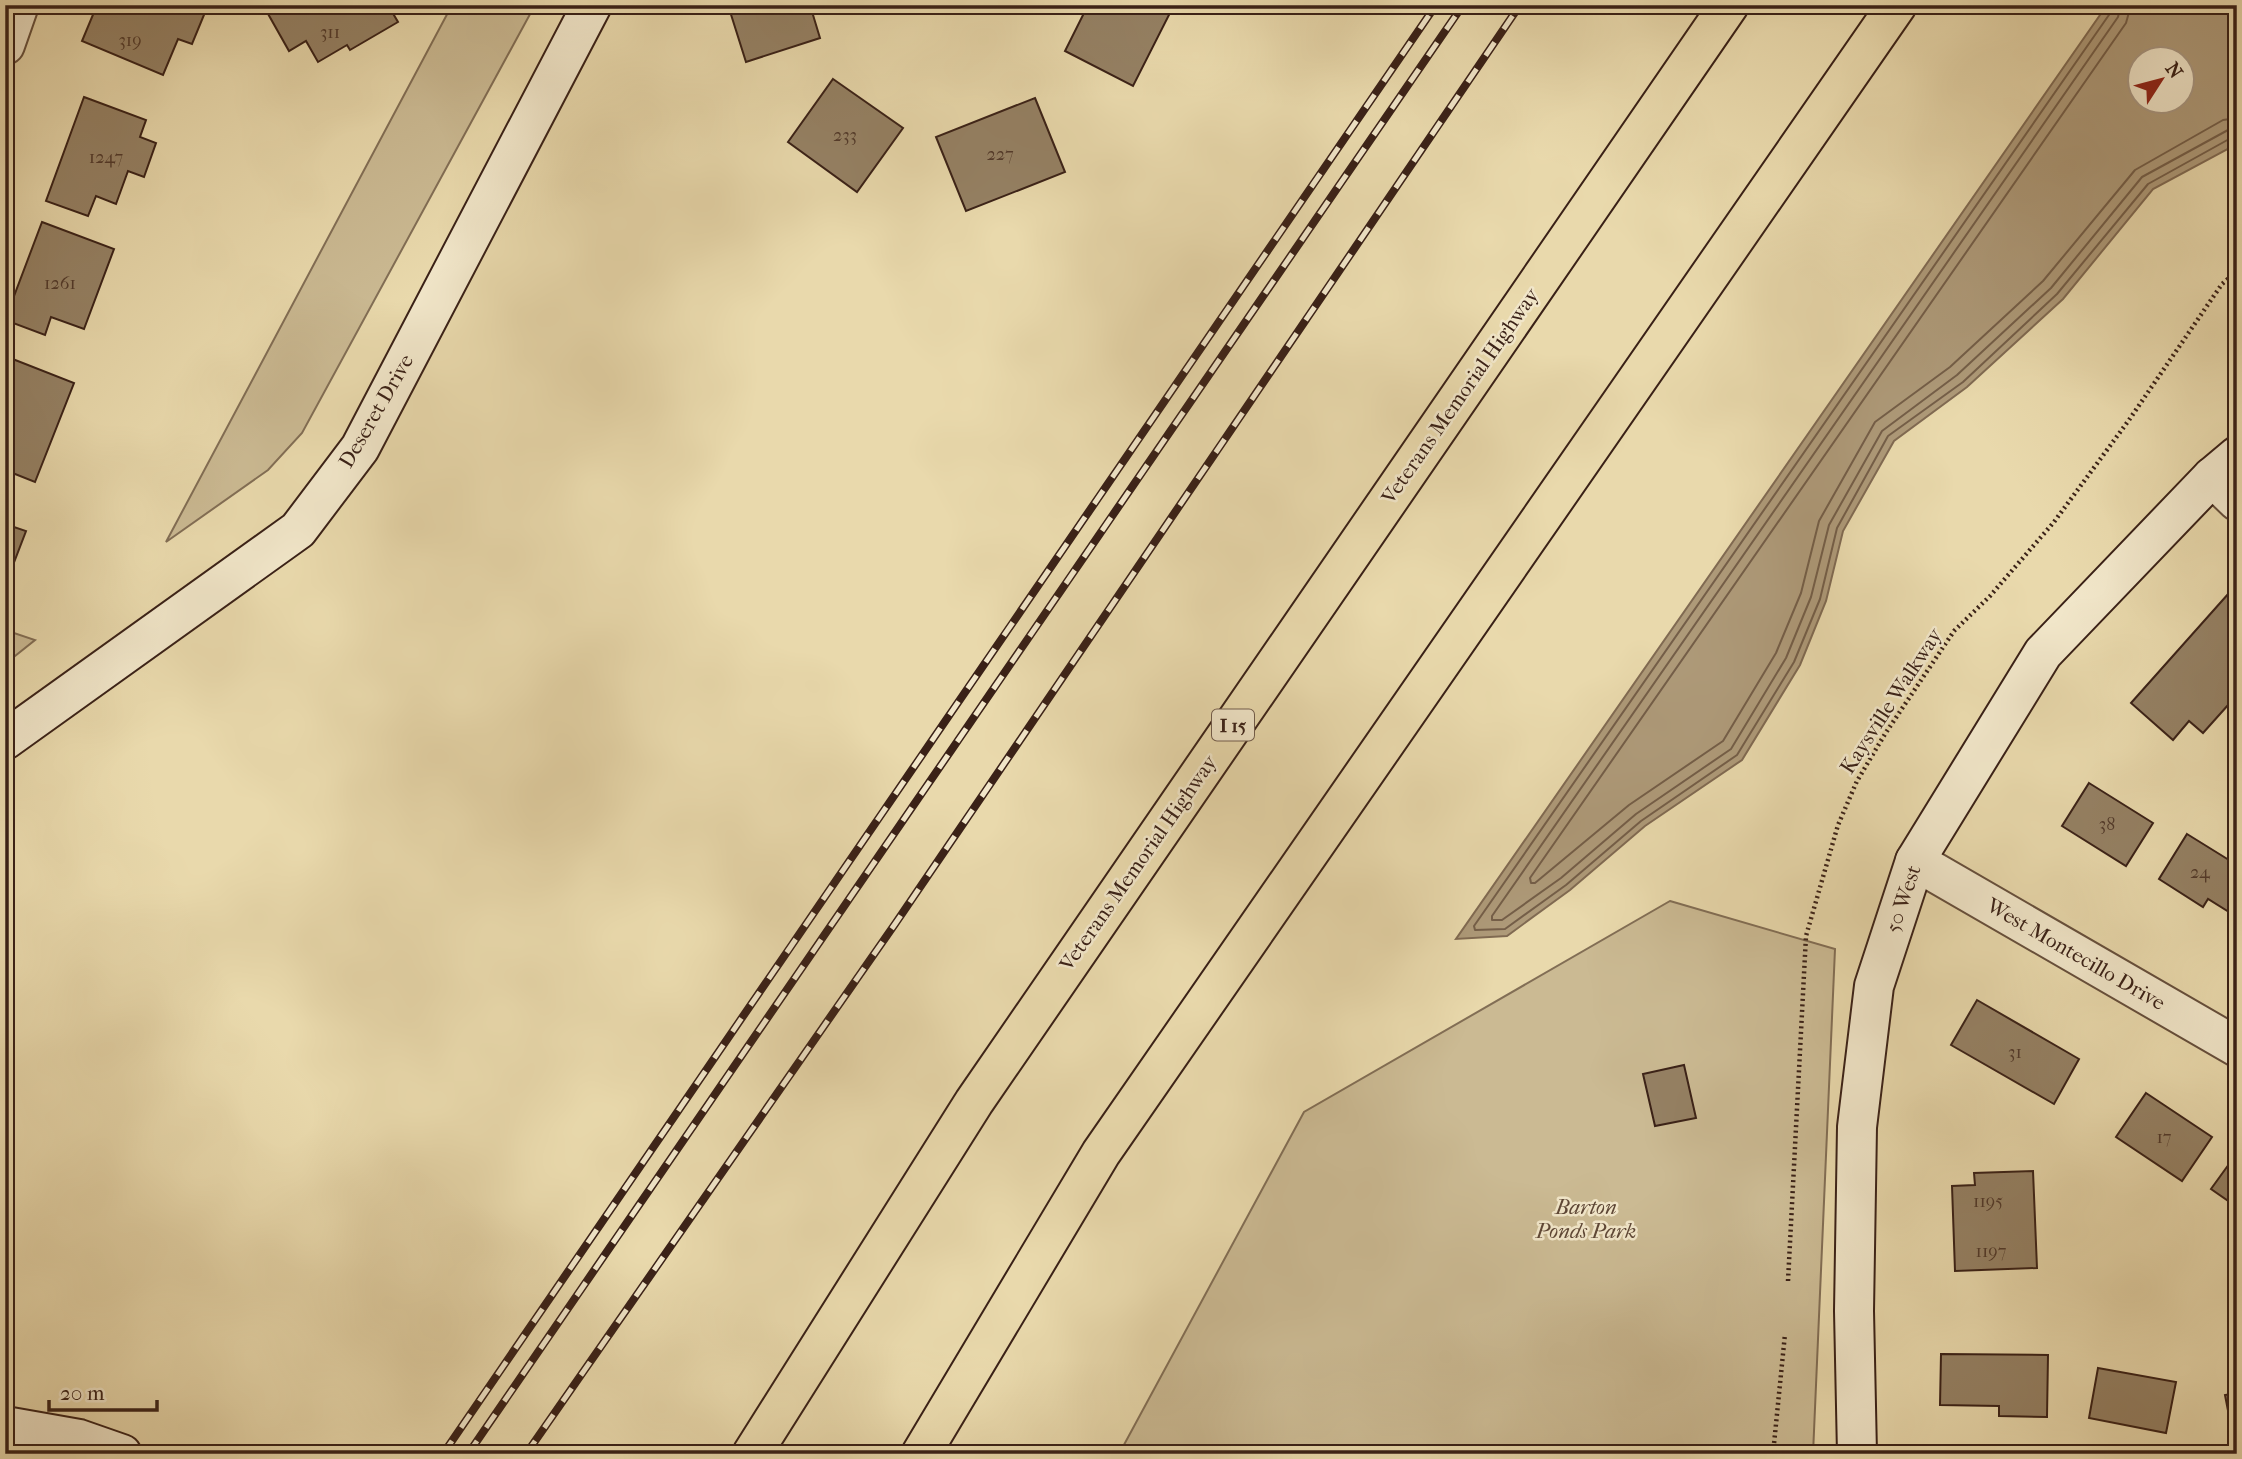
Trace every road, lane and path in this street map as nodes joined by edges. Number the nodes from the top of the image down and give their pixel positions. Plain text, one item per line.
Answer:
1 (19, 5) edge
2 (593, 5) edge
3 (1729, 5) edge
4 (1897, 5) edge
5 (5, 45) edge
6 (2237, 271) edge
7 (2228, 478) edge
8 (5, 740) edge
9 (1914, 861) junction
10 (2237, 1047) edge
11 (1788, 1280) dead end
12 (1785, 1334) dead end
13 (5, 1426) edge
14 (122, 1454) edge
15 (752, 1454) edge
16 (921, 1454) edge
17 (1773, 1454) edge
18 (1857, 1454) edge

1 - 5 street
2 - 8 street, Deseret Drive
3 - 15 highway, Veterans Memorial Highway / I 15
4 - 16 highway
6 - 11 path, Kaysville Walkway
7 - 9 street, 50 West
9 - 10 street, West Montecillo Drive
9 - 18 street, 50 West
12 - 17 path
13 - 14 street

